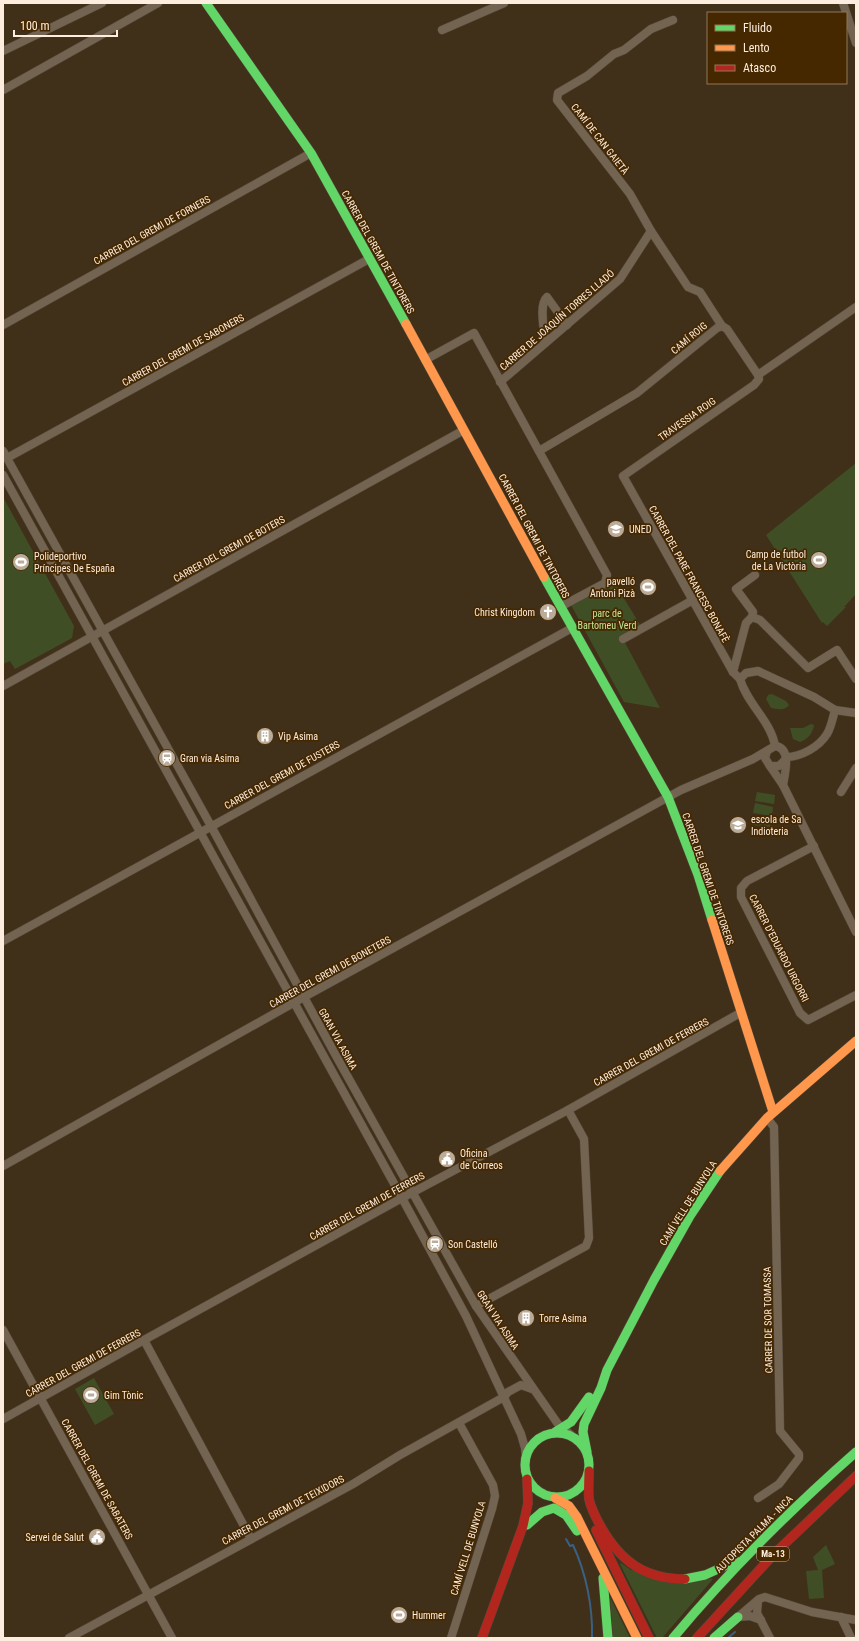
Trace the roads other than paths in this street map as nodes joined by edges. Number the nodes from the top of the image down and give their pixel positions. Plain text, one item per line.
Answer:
1 (102, 3) edge
2 (158, 3) edge
3 (206, 3) edge
4 (504, 3) edge
5 (847, 15) edge
6 (673, 20) dead end
7 (442, 30) dead end
8 (856, 43) edge
9 (3, 51) edge
10 (3, 90) edge
11 (311, 153) junction
12 (651, 231) junction
13 (369, 259) junction
14 (856, 307) edge
15 (3, 325) edge
16 (566, 325) junction
17 (722, 326) junction
18 (545, 343) junction
19 (425, 360) junction
20 (758, 375) junction
21 (500, 382) junction
22 (464, 430) junction
23 (539, 451) junction
24 (5, 454) edge
25 (3, 475) edge
26 (623, 476) joint
27 (755, 575) dead end
28 (693, 600) junction
29 (560, 607) junction
30 (752, 616) junction
31 (572, 628) junction
32 (103, 631) junction
33 (92, 637) junction
34 (623, 639) dead end
35 (733, 672) junction
36 (740, 679) junction
37 (856, 679) edge
38 (3, 686) edge
39 (835, 710) junction
40 (856, 713) edge
41 (775, 746) junction
42 (767, 751) junction
43 (786, 758) junction
44 (753, 759) junction
45 (769, 765) junction
46 (856, 768) edge
47 (783, 785) junction
48 (841, 792) dead end
49 (668, 797) junction
50 (211, 826) junction
51 (199, 832) junction
52 (814, 846) junction
53 (856, 932) edge
54 (3, 941) edge
55 (856, 995) edge
56 (304, 997) junction
57 (294, 1003) junction
58 (740, 1013) junction
59 (856, 1041) edge
60 (568, 1110) junction
61 (770, 1116) junction
62 (3, 1166) edge
63 (412, 1193) junction
64 (402, 1198) junction
65 (476, 1306) junction
66 (3, 1330) edge
67 (144, 1340) junction
68 (608, 1370) junction
69 (532, 1389) junction
70 (504, 1397) junction
71 (40, 1398) junction
72 (3, 1419) edge
73 (459, 1423) junction
74 (562, 1429) junction
75 (552, 1432) junction
76 (571, 1435) junction
77 (587, 1452) junction
78 (856, 1452) edge
79 (526, 1457) junction
80 (589, 1471) junction
81 (526, 1476) junction
82 (856, 1476) edge
83 (586, 1480) junction
84 (556, 1497) junction
85 (758, 1498) dead end
86 (527, 1525) junction
87 (251, 1539) junction
88 (519, 1539) junction
89 (746, 1557) junction
90 (599, 1562) junction
91 (148, 1594) junction
92 (758, 1601) junction
93 (606, 1604) junction
94 (738, 1617) junction
95 (841, 1617) junction
96 (761, 1620) junction
97 (856, 1620) edge
98 (648, 1635) edge
99 (69, 1638) edge
100 (172, 1638) edge
101 (451, 1638) edge
102 (482, 1638) edge
103 (608, 1638) edge
104 (637, 1638) edge
105 (673, 1638) edge
106 (697, 1638) edge
107 (714, 1638) edge
108 (770, 1638) edge
109 (851, 1638) edge

1 - 9 street
2 - 10 street
3 - 11 main road, CARRER DEL GREMI DE TINTORERS
4 - 7 street
5 - 8 street
6 - 12 street, CAMÍ DE CAN GAIETÀ
11 - 13 main road, CARRER DEL GREMI DE TINTORERS
11 - 15 street, CARRER DEL GREMI DE FORNERS
12 - 16 street, CARRER DE JOAQUÍN TORRES LLADÓ
12 - 17 street, CAMÍ DE CAN GAIETÀ
13 - 19 main road, CARRER DEL GREMI DE TINTORERS
13 - 24 street, CARRER DEL GREMI DE SABONERS
14 - 20 street
16 - 18 street, CARRER DE JOAQUÍN TORRES LLADÓ
16 - 18 street
17 - 20 street, CAMÍ ROIG
17 - 23 street, CAMÍ ROIG
18 - 21 street, CARRER DE JOAQUÍN TORRES LLADÓ
19 - 21 street
19 - 22 main road, CARRER DEL GREMI DE TINTORERS
20 - 26 street, TRAVESSIA ROIG
21 - 23 street
22 - 29 main road, CARRER DEL GREMI DE TINTORERS
22 - 32 street, CARRER DEL GREMI DE BOTERS
23 - 29 street
24 - 32 street, GRAN VIA ASIMA
25 - 33 street, GRAN VIA ASIMA
26 - 28 street, CARRER DEL PARE FRANCESC BONAFÈ
27 - 30 street
28 - 34 street
28 - 35 street, CARRER DEL PARE FRANCESC BONAFÈ
29 - 31 main road, CARRER DEL GREMI DE TINTORERS
30 - 35 street
30 - 37 street
31 - 49 main road, CARRER DEL GREMI DE TINTORERS
31 - 50 street, CARRER DEL GREMI DE FUSTERS
32 - 33 street, CARRER DEL GREMI DE BOTERS
32 - 50 street, GRAN VIA ASIMA
33 - 38 street, CARRER DEL GREMI DE BOTERS
33 - 51 street, GRAN VIA ASIMA
35 - 36 street, CARRER DEL PARE FRANCESC BONAFÈ
36 - 39 street
36 - 41 street
39 - 40 street
39 - 43 street
41 - 42 street
41 - 43 street
42 - 44 street
42 - 45 street
43 - 45 street
43 - 47 street
44 - 45 street
44 - 49 street, CARRER DEL GREMI DE BONETERS
45 - 47 street
46 - 48 street
47 - 52 street
49 - 56 street, CARRER DEL GREMI DE BONETERS
49 - 58 main road, CARRER DEL GREMI DE TINTORERS
50 - 51 street, CARRER DEL GREMI DE FUSTERS
50 - 56 street, GRAN VIA ASIMA
51 - 54 street, CARRER DEL GREMI DE FUSTERS
51 - 57 street, GRAN VIA ASIMA
52 - 53 street
52 - 55 street, CARRER D'EDUARDO URGORRI
56 - 57 street, CARRER DEL GREMI DE BONETERS
56 - 63 street, GRAN VIA ASIMA
57 - 62 street, CARRER DEL GREMI DE BONETERS
57 - 64 street, GRAN VIA ASIMA
58 - 60 street, CARRER DEL GREMI DE FERRERS
58 - 61 main road, CARRER DEL GREMI DE TINTORERS
59 - 61 main road, CAMÍ VELL DE BUNYOLA
60 - 63 street, CARRER DEL GREMI DE FERRERS
60 - 65 street
61 - 68 main road, CAMÍ VELL DE BUNYOLA
61 - 85 street, CARRER DE SOR TOMASSA
63 - 64 street, CARRER DEL GREMI DE FERRERS
63 - 65 street, GRAN VIA ASIMA
64 - 67 street, CARRER DEL GREMI DE FERRERS
64 - 70 street, GRAN VIA ASIMA
65 - 69 street, GRAN VIA ASIMA
66 - 71 street, CARRER DEL GREMI DE SABATERS
67 - 71 street, CARRER DEL GREMI DE FERRERS
67 - 87 street
68 - 74 main road
68 - 77 main road
69 - 70 street, CARRER DEL GREMI DE TEIXIDORS
69 - 74 street, GRAN VIA ASIMA
70 - 73 street, CARRER DEL GREMI DE TEIXIDORS
70 - 79 street, GRAN VIA ASIMA
71 - 72 street, CARRER DEL GREMI DE FERRERS
71 - 91 street, CARRER DEL GREMI DE SABATERS
73 - 87 street, CARRER DEL GREMI DE TEIXIDORS
73 - 101 street, CAMÍ VELL DE BUNYOLA
74 - 75 main road
74 - 76 street, GRAN VIA ASIMA
75 - 76 main road
75 - 79 main road
76 - 77 main road
77 - 80 main road
78 - 89 main road, AUTOPISTA PALMA - INCA / Ma-13
79 - 81 main road
80 - 83 main road
80 - 89 main road
81 - 84 main road
81 - 88 main road
82 - 106 main road, Ma-13
83 - 84 main road
83 - 98 main road
84 - 86 main road
84 - 90 main road
86 - 88 main road
86 - 93 main road
87 - 91 street, CARRER DEL GREMI DE TEIXIDORS
88 - 102 main road
89 - 105 main road, AUTOPISTA PALMA - INCA / Ma-13
90 - 93 main road
90 - 104 main road
91 - 99 street, CARRER DEL GREMI DE TEIXIDORS
91 - 100 street, CARRER DEL GREMI DE SABATERS
92 - 94 street
92 - 95 street
92 - 96 street
93 - 103 main road
94 - 96 street
94 - 107 main road
95 - 97 street
95 - 109 street
96 - 108 street

